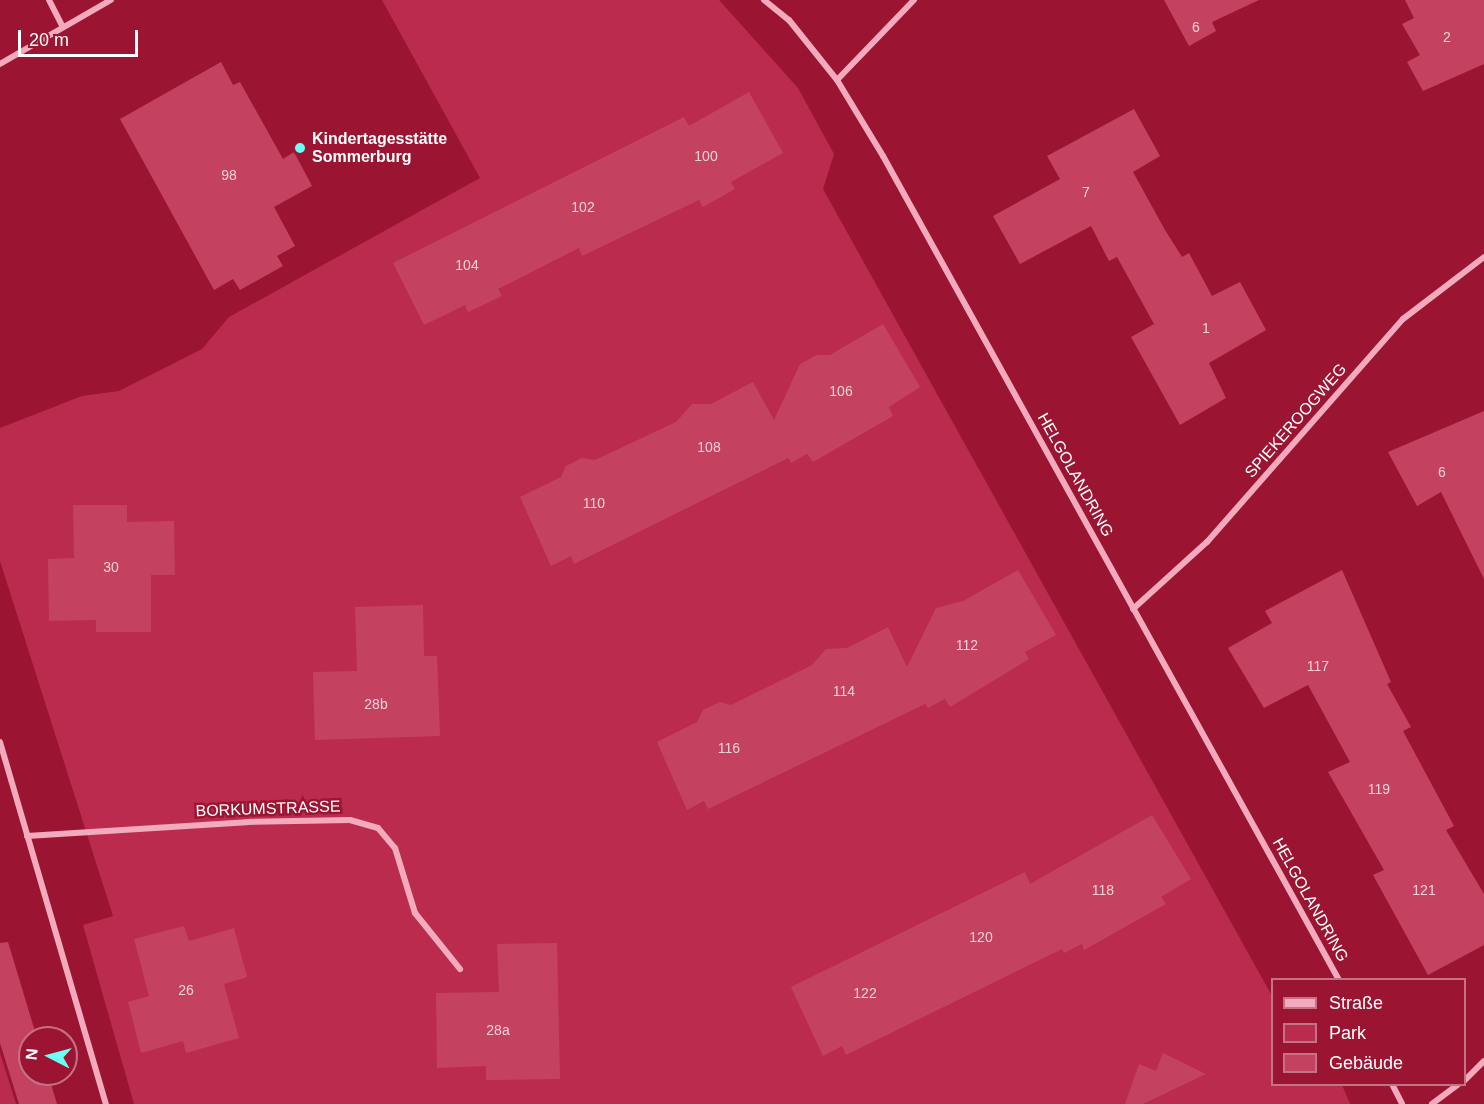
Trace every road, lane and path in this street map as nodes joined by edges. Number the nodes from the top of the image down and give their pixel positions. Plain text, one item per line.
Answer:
1 (48, 0) edge
2 (111, 0) edge
3 (764, 0) edge
4 (914, 0) edge
5 (63, 27) junction
6 (0, 64) edge
7 (837, 80) junction
8 (1484, 257) edge
9 (1133, 609) junction
10 (0, 742) edge
11 (27, 836) junction
12 (460, 969) dead end
13 (1338, 978) edge
14 (1484, 1061) edge
15 (1466, 1079) edge
16 (1393, 1086) edge
17 (1456, 1086) edge
18 (106, 1104) edge
19 (1402, 1104) edge
20 (1432, 1104) edge

1 - 5 street
2 - 5 street
3 - 7 street, HELGOLANDRING
4 - 7 street
5 - 6 street
7 - 9 street, HELGOLANDRING
8 - 9 street, SPIEKEROOGWEG
9 - 13 street, HELGOLANDRING
10 - 11 street
11 - 12 street, BORKUMSTRASSE
11 - 18 street
14 - 15 street
16 - 19 street
17 - 20 street

